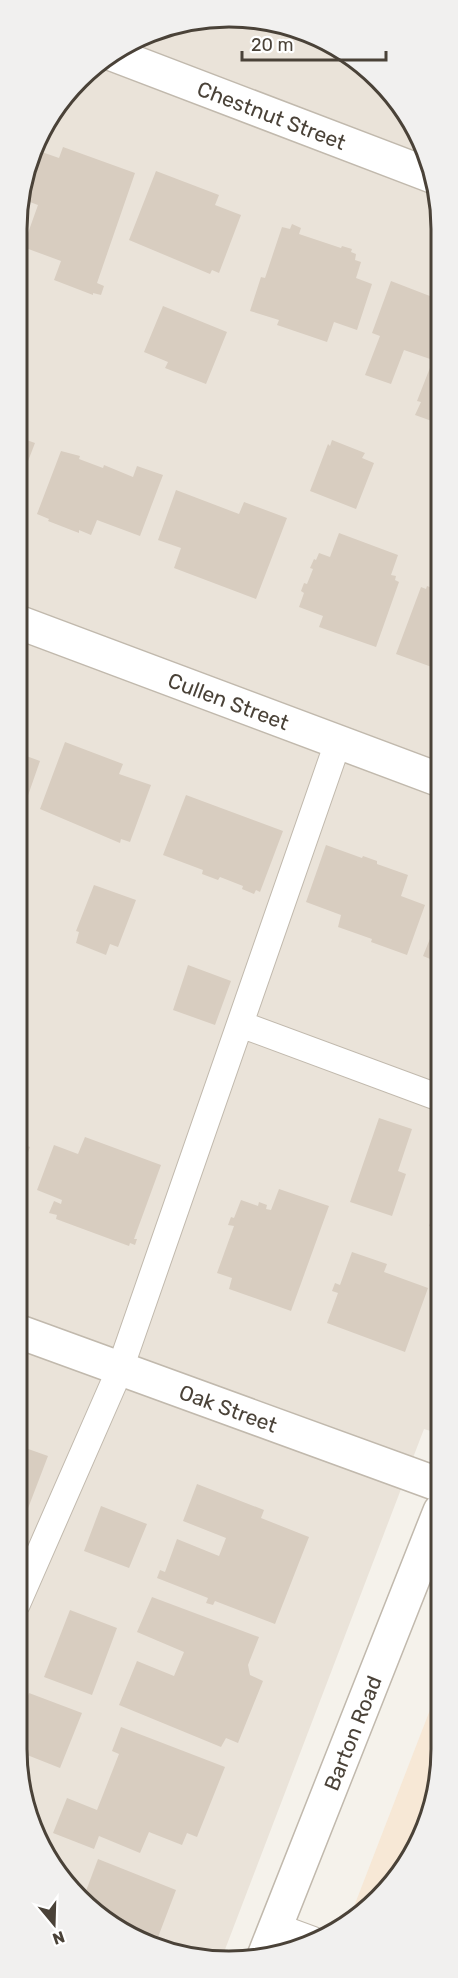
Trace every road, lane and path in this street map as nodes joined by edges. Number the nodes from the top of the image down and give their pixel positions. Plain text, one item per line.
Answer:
1 (122, 58) edge
2 (422, 172) edge
3 (27, 625) edge
4 (338, 742) junction
5 (431, 777) edge
6 (240, 1024) junction
7 (431, 1095) edge
8 (27, 1335) edge
9 (120, 1369) junction
10 (431, 1482) edge
11 (431, 1534) edge
12 (27, 1581) edge
13 (275, 1926) junction
14 (304, 1937) edge
15 (267, 1947) edge

1 - 2 street, Chestnut Street
3 - 4 street, Cullen Street
4 - 5 street, Cullen Street
4 - 6 lane
6 - 7 lane
6 - 9 lane
8 - 9 street, Oak Street
9 - 10 street, Oak Street
9 - 12 lane
11 - 13 street, Barton Road
13 - 14 lane
13 - 15 street, Barton Road

